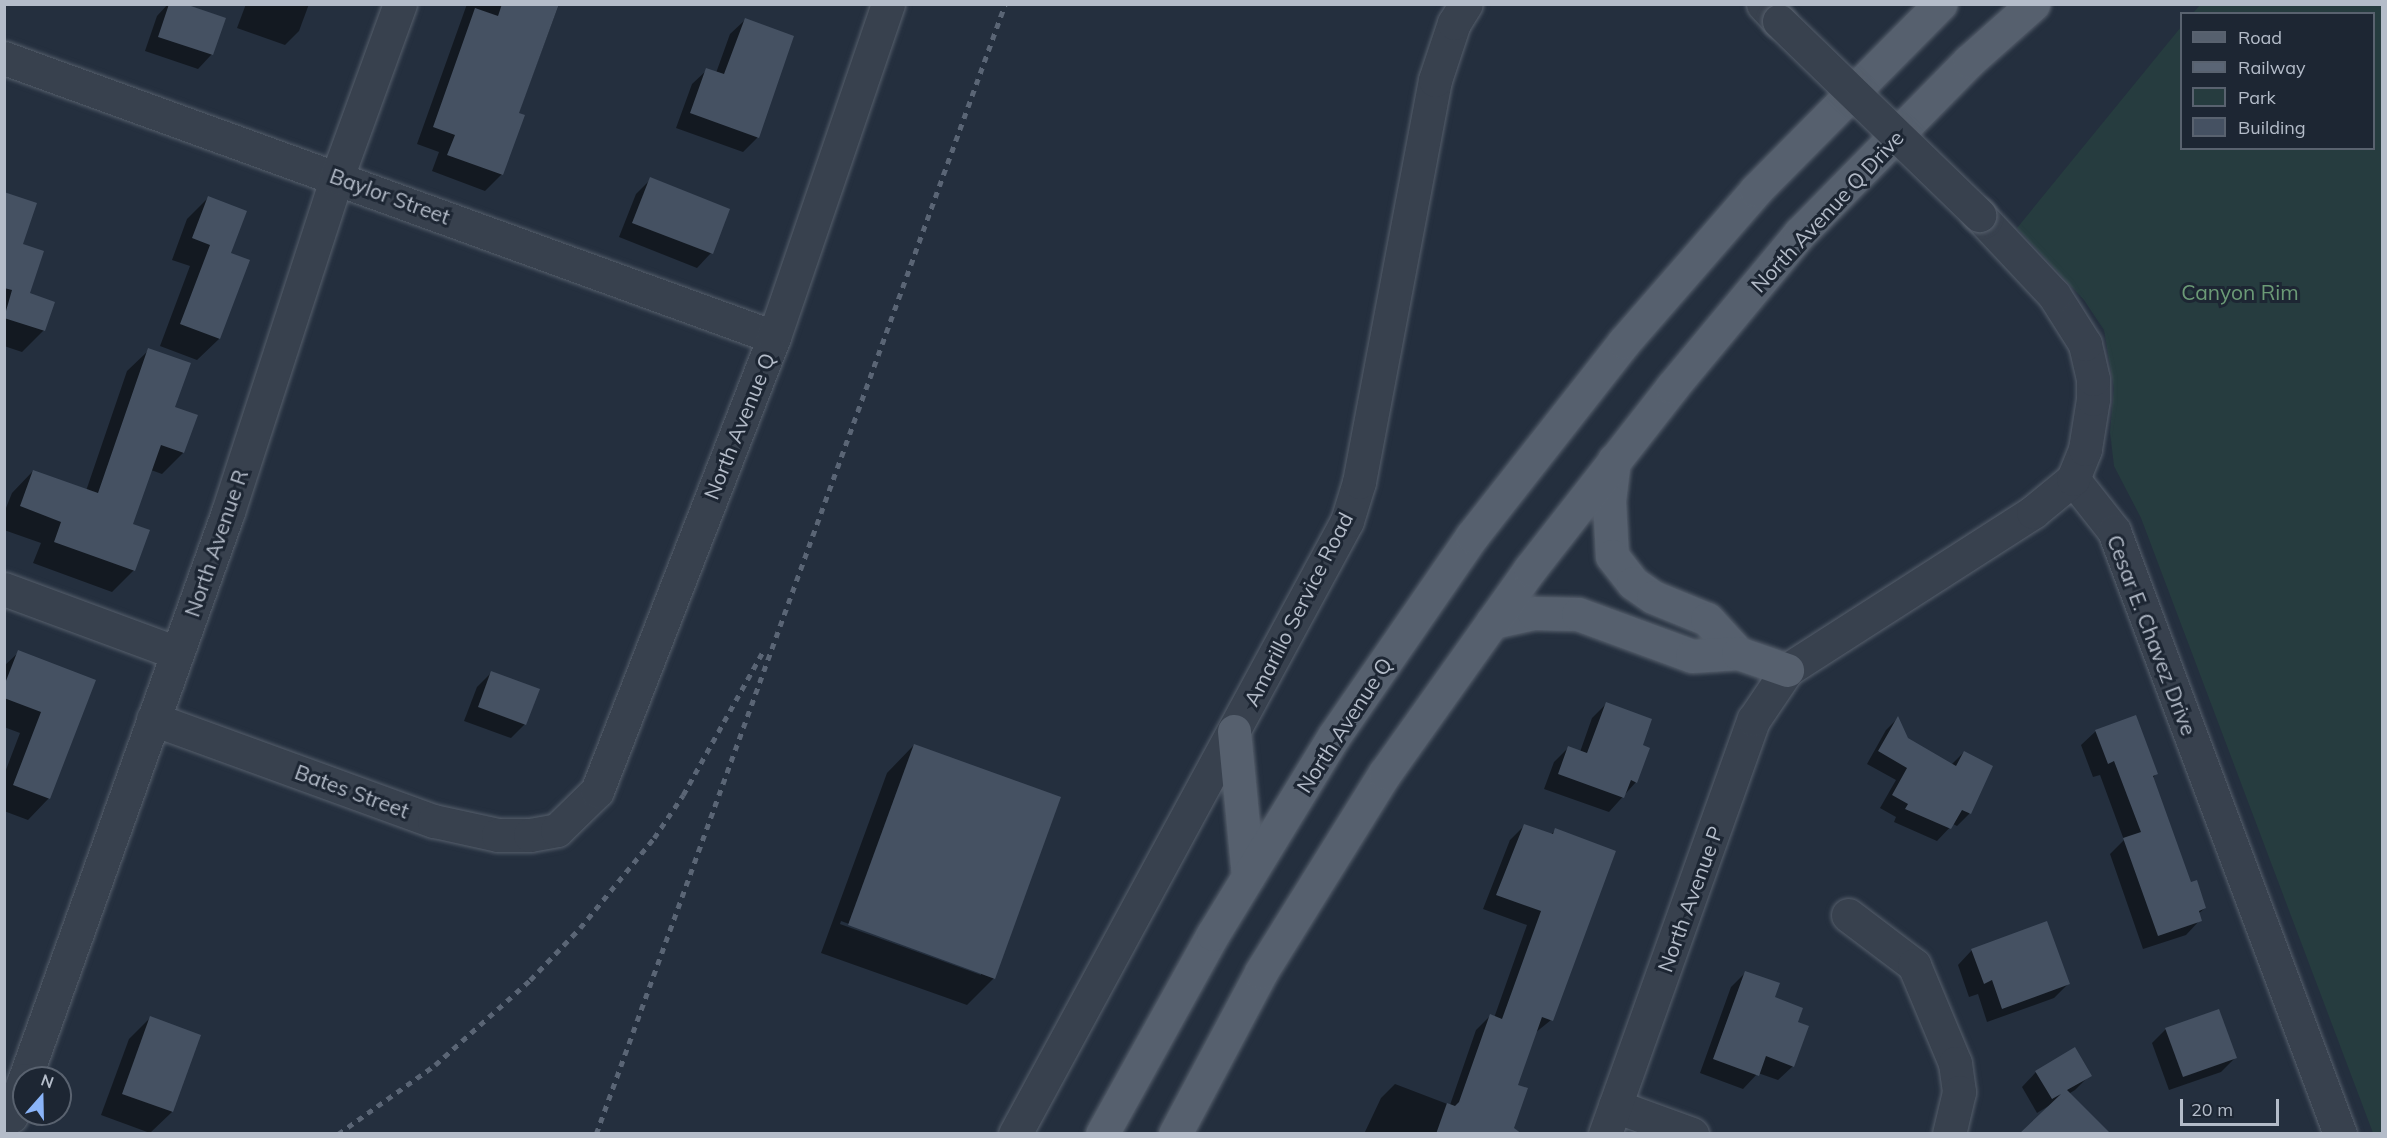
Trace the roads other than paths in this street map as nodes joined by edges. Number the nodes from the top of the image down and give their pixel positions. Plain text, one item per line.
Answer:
1 (400, 4) edge
2 (888, 4) edge
3 (1466, 4) edge
4 (2033, 4) edge
5 (1931, 10) edge
6 (1771, 13) edge
7 (4, 58) edge
8 (337, 177) junction
9 (774, 337) junction
10 (1614, 460) junction
11 (2073, 479) junction
12 (4, 590) edge
13 (1492, 622) junction
14 (177, 653) junction
15 (1738, 653) junction
16 (1787, 670) junction
17 (153, 719) junction
18 (1234, 731) junction
19 (557, 830) joint
20 (1248, 876) junction
21 (1848, 915) dead end
22 (29, 1066) edge
23 (1610, 1120) edge
24 (1015, 1134) edge
25 (1102, 1134) edge
26 (1175, 1134) edge
27 (1692, 1134) edge
28 (1949, 1134) edge
29 (2340, 1134) edge

1 - 8 street, North Avenue R
2 - 9 street, North Avenue Q
3 - 18 street, Amarillo Service Road
4 - 10 main road, North Avenue Q Drive
5 - 20 main road, North Avenue Q
6 - 11 street, bridge
7 - 8 street, Baylor Street
8 - 9 street, Baylor Street
8 - 14 street, North Avenue R
9 - 19 street, North Avenue Q
10 - 13 main road
10 - 15 main road
11 - 16 street
11 - 29 street, Cesar E. Chavez Drive
12 - 14 street
13 - 15 main road
13 - 26 main road
14 - 17 street, North Avenue R
15 - 16 main road
16 - 23 street, North Avenue P
17 - 19 street, Bates Street
17 - 22 street, North Avenue R
18 - 20 main road
18 - 24 street, Amarillo Service Road
20 - 25 main road, North Avenue Q
21 - 28 street
23 - 27 street

